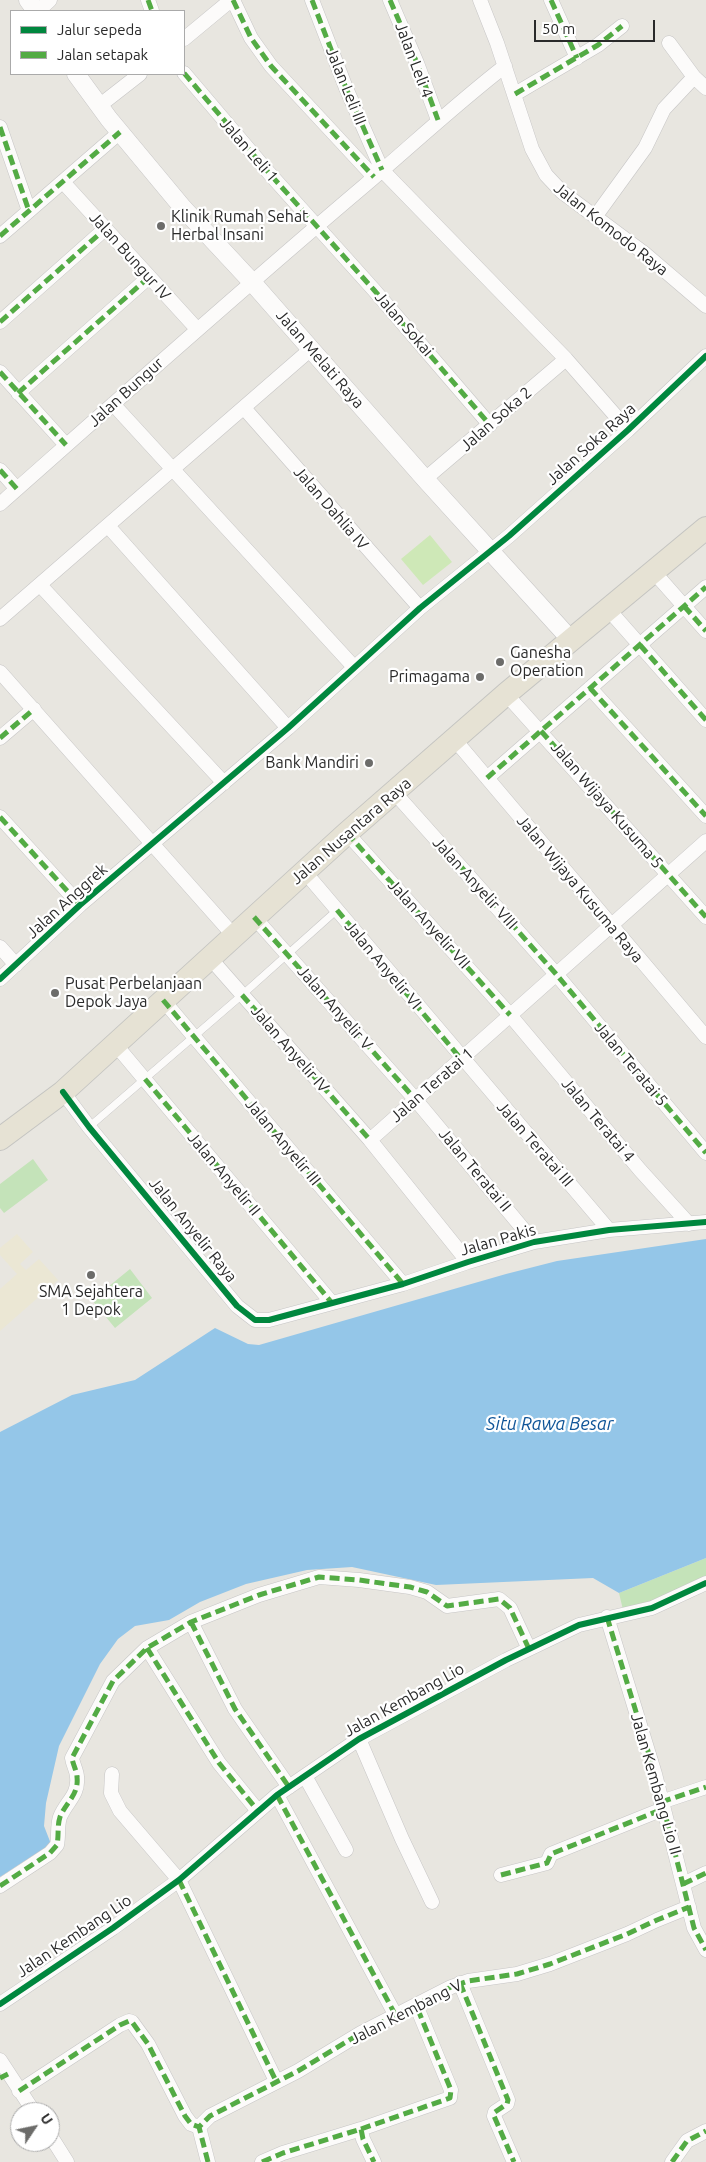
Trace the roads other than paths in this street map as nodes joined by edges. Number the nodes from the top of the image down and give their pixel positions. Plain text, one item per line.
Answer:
1 (28, 0) edge
2 (50, 0) edge
3 (232, 0) edge
4 (312, 0) edge
5 (390, 0) edge
6 (480, 0) edge
7 (551, 0) edge
8 (36, 10) edge
9 (38, 10) edge
10 (622, 26) dead end
11 (185, 38) edge
12 (669, 43) dead end
13 (577, 58) junction
14 (504, 66) junction
15 (77, 75) edge
16 (139, 75) edge
17 (185, 75) edge
18 (694, 77) junction
19 (706, 88) edge
20 (515, 94) junction
21 (99, 106) junction
22 (438, 120) junction
23 (0, 127) edge
24 (120, 132) junction
25 (378, 174) junction
26 (63, 182) junction
27 (29, 211) junction
28 (595, 217) junction
29 (316, 226) junction
30 (105, 229) junction
31 (0, 236) edge
32 (149, 277) junction
33 (252, 281) junction
34 (706, 306) edge
35 (0, 322) edge
36 (197, 329) junction
37 (311, 349) junction
38 (706, 356) edge
39 (566, 359) junction
40 (0, 372) edge
41 (18, 392) junction
42 (113, 404) junction
43 (244, 408) junction
44 (490, 425) junction
45 (628, 430) junction
46 (66, 445) junction
47 (173, 469) junction
48 (0, 470) edge
49 (425, 480) junction
50 (17, 489) junction
51 (0, 504) edge
52 (108, 526) junction
53 (706, 528) edge
54 (491, 550) junction
55 (653, 571) junction
56 (40, 585) junction
57 (706, 587) edge
58 (684, 606) junction
59 (420, 608) junction
60 (608, 609) junction
61 (0, 619) edge
62 (706, 631) edge
63 (571, 640) junction
64 (640, 645) junction
65 (354, 667) junction
66 (0, 672) edge
67 (590, 688) junction
68 (506, 694) junction
69 (34, 709) junction
70 (706, 720) edge
71 (288, 728) junction
72 (541, 731) junction
73 (0, 738) edge
74 (454, 740) junction
75 (487, 778) junction
76 (224, 783) junction
77 (394, 792) junction
78 (706, 816) edge
79 (0, 817) edge
80 (347, 833) junction
81 (706, 841) edge
82 (152, 843) junction
83 (304, 871) junction
84 (667, 874) junction
85 (80, 905) junction
86 (336, 910) junction
87 (254, 916) junction
88 (706, 917) edge
89 (611, 926) junction
90 (234, 936) junction
91 (0, 947) edge
92 (288, 954) junction
93 (210, 958) junction
94 (16, 965) junction
95 (556, 974) junction
96 (0, 979) edge
97 (242, 996) junction
98 (163, 1000) junction
99 (510, 1015) junction
100 (194, 1037) junction
101 (706, 1037) edge
102 (115, 1044) junction
103 (461, 1059) junction
104 (145, 1079) junction
105 (64, 1092) junction
106 (415, 1099) junction
107 (90, 1127) junction
108 (0, 1139) edge
109 (370, 1140) junction
110 (706, 1153) edge
111 (706, 1222) edge
112 (688, 1224) junction
113 (609, 1230) junction
114 (534, 1242) junction
115 (468, 1262) junction
116 (403, 1284) junction
117 (332, 1303) junction
118 (706, 1583) edge
119 (607, 1618) junction
120 (191, 1622) junction
121 (147, 1648) junction
122 (529, 1649) junction
123 (359, 1739) junction
124 (112, 1774) dead end
125 (305, 1776) junction
126 (289, 1787) junction
127 (706, 1787) edge
128 (277, 1795) junction
129 (662, 1806) junction
130 (258, 1811) junction
131 (346, 1850) dead end
132 (706, 1873) edge
133 (501, 1875) dead end
134 (179, 1880) junction
135 (683, 1884) junction
136 (0, 1886) edge
137 (432, 1902) dead end
138 (689, 1907) junction
139 (706, 1950) edge
140 (460, 1984) junction
141 (0, 2004) edge
142 (416, 2005) junction
143 (396, 2016) junction
144 (0, 2060) edge
145 (4, 2076) edge
146 (276, 2082) junction
147 (19, 2091) junction
148 (27, 2102) edge
149 (199, 2127) junction
150 (361, 2129) junction
151 (706, 2131) edge
152 (60, 2151) edge
153 (285, 2158) edge
154 (67, 2162) edge
155 (208, 2162) edge
156 (262, 2162) edge
157 (374, 2162) edge
158 (514, 2162) edge
159 (672, 2162) edge

1 - 8 street
2 - 9 street
3 - 11 street
3 - 25 street
4 - 25 street, Jalan Leli III
5 - 22 street, Jalan Leli 4
6 - 14 street, Jalan Komodo Raya
7 - 13 street
10 - 13 street
12 - 18 street
13 - 20 street
14 - 20 street, Jalan Komodo Raya
14 - 22 street, Jalan Bungur
15 - 21 street, Jalan Melati Raya
16 - 21 street
17 - 29 street, Jalan Leli 1
18 - 19 street
18 - 28 street
20 - 28 street, Jalan Komodo Raya
21 - 24 street, Jalan Melati Raya
22 - 25 street, Jalan Bungur
23 - 27 street
24 - 26 street
24 - 33 street, Jalan Melati Raya
25 - 29 street, Jalan Bungur
25 - 39 street
26 - 27 street
26 - 30 street, Jalan Bungur IV
27 - 31 street
28 - 34 street, Jalan Komodo Raya
29 - 33 street, Jalan Bungur
29 - 44 street, Jalan Sokai
30 - 32 street, Jalan Bungur IV
30 - 35 street
32 - 36 street, Jalan Bungur IV
32 - 41 street
33 - 36 street, Jalan Bungur
33 - 37 street, Jalan Melati Raya
36 - 42 street, Jalan Bungur
37 - 43 street
37 - 49 street, Jalan Melati Raya
38 - 45 street, Jalan Soka Raya
39 - 44 street, Jalan Soka 2
39 - 45 street
40 - 41 street
41 - 46 street
42 - 46 street, Jalan Bungur
42 - 47 street
43 - 47 street
43 - 59 street, Jalan Dahlia IV
44 - 49 street, Jalan Soka 2
45 - 54 street, Jalan Soka Raya
46 - 50 street, Jalan Bungur
47 - 52 street
47 - 65 street
48 - 50 street
49 - 54 street, Jalan Melati Raya
50 - 51 street, Jalan Bungur
52 - 56 street
52 - 71 street
53 - 55 highway, Jalan Nusantara Raya
54 - 59 street, Jalan Soka Raya
54 - 63 street, Jalan Melati Raya
55 - 58 street
55 - 60 highway, Jalan Nusantara Raya
56 - 61 street
56 - 76 street
57 - 58 street
58 - 62 street
58 - 64 street
59 - 65 street, Jalan Soka Raya
60 - 63 highway, Jalan Nusantara Raya
60 - 64 street
63 - 68 highway, Jalan Nusantara Raya
64 - 67 street
64 - 70 street
65 - 71 street, Jalan Anggrek
66 - 69 street
67 - 72 street
67 - 78 street
68 - 72 street, Jalan Wijaya Kusuma 5
68 - 74 highway, Jalan Nusantara Raya
69 - 73 street
69 - 82 street
71 - 76 street, Jalan Anggrek
72 - 75 street
72 - 84 street, Jalan Wijaya Kusuma 5
74 - 75 street, Jalan Wijaya Kusuma Raya
74 - 77 highway, Jalan Nusantara Raya
75 - 89 street, Jalan Wijaya Kusuma Raya
76 - 82 street, Jalan Anggrek
77 - 80 highway, Jalan Nusantara Raya
77 - 95 street, Jalan Anyelir VIII
79 - 85 street
80 - 83 highway, Jalan Nusantara Raya
80 - 99 street, Jalan Anyelir VII
81 - 84 street, Jalan Teratai 1
82 - 85 street, Jalan Anggrek
82 - 90 street
83 - 86 street, Jalan Anyelir VI
83 - 87 highway, Jalan Nusantara Raya
84 - 88 street, Jalan Wijaya Kusuma 5
84 - 89 street, Jalan Teratai 1
85 - 94 street, Jalan Anggrek
86 - 92 lane
86 - 103 street, Jalan Anyelir VI
87 - 90 highway, Jalan Nusantara Raya
87 - 92 street, Jalan Anyelir V
89 - 95 street, Jalan Teratai 1
89 - 101 street, Jalan Wijaya Kusuma Raya
90 - 93 highway, Jalan Nusantara Raya
91 - 94 street
92 - 97 lane
92 - 106 street, Jalan Anyelir V
93 - 97 street, Jalan Anyelir IV
93 - 98 highway, Jalan Nusantara Raya
94 - 96 street, Jalan Anggrek
95 - 99 street, Jalan Teratai 1
95 - 110 street, Jalan Teratai 5
97 - 100 lane
97 - 109 street, Jalan Anyelir IV
98 - 100 street, Jalan Anyelir III
98 - 102 highway, Jalan Nusantara Raya
99 - 103 street, Jalan Teratai 1
99 - 112 street, Jalan Teratai 4
100 - 104 lane
100 - 116 street, Jalan Anyelir III
102 - 104 street, Jalan Anyelir II
102 - 105 highway, Jalan Nusantara Raya
103 - 106 street, Jalan Teratai 1
103 - 113 street, Jalan Teratai III
104 - 107 lane
104 - 117 street, Jalan Anyelir II
105 - 107 street, Jalan Anyelir Raya
105 - 108 highway, Jalan Nusantara Raya
106 - 109 street, Jalan Teratai 1
106 - 114 street, Jalan Teratai II
107 - 117 street, Jalan Anyelir Raya
109 - 115 street
111 - 112 street, Jalan Pakis
112 - 113 street, Jalan Pakis
113 - 114 street, Jalan Pakis
114 - 115 street, Jalan Pakis
115 - 116 street, Jalan Pakis
116 - 117 street, Jalan Pakis
118 - 119 street, Jalan Kembang Lio
119 - 122 street, Jalan Kembang Lio
119 - 129 street, Jalan Kembang Lio II
120 - 121 street
120 - 122 street
120 - 126 street
121 - 130 street
121 - 136 street
122 - 123 street, Jalan Kembang Lio
123 - 125 street, Jalan Kembang Lio
123 - 137 street
124 - 134 street
125 - 126 street, Jalan Kembang Lio
125 - 131 street
126 - 128 street, Jalan Kembang Lio
127 - 129 street
128 - 130 street, Jalan Kembang Lio
128 - 143 street
129 - 133 street
129 - 135 street, Jalan Kembang Lio II
130 - 134 street, Jalan Kembang Lio
132 - 135 street
134 - 141 street, Jalan Kembang Lio
134 - 146 street
135 - 138 street, Jalan Kembang Lio II
138 - 139 street, Jalan Kembang Lio II
138 - 140 street, Jalan Kembang V
140 - 142 street, Jalan Kembang V
140 - 158 street
142 - 143 street, Jalan Kembang V
142 - 150 street
143 - 146 street, Jalan Kembang V
144 - 145 street
145 - 147 street
146 - 149 street, Jalan Kembang V
147 - 148 street
147 - 149 street
149 - 155 street
150 - 153 street
150 - 157 street
151 - 159 street
152 - 154 street
153 - 156 street

